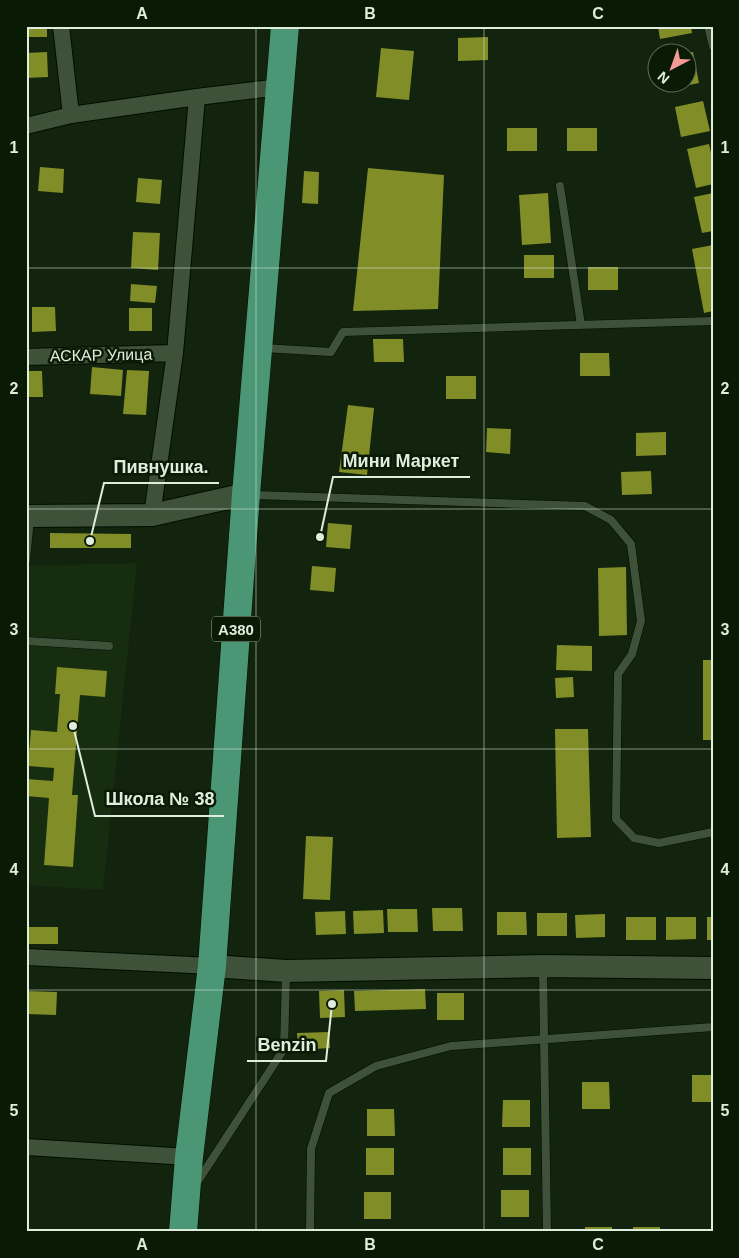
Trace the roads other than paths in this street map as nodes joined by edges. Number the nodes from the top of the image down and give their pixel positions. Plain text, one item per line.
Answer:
1 (61, 26) edge
2 (285, 26) edge
3 (708, 26) edge
4 (713, 46) edge
5 (280, 87) junction
6 (197, 97) junction
7 (71, 115) junction
8 (26, 126) edge
9 (560, 186) dead end
10 (713, 321) edge
11 (581, 325) junction
12 (258, 347) junction
13 (175, 353) junction
14 (26, 357) edge
15 (246, 494) junction
16 (28, 516) edge
17 (152, 516) junction
18 (26, 560) edge
19 (26, 641) edge
20 (109, 646) dead end
21 (713, 832) edge
22 (26, 957) edge
23 (212, 966) junction
24 (543, 966) junction
25 (713, 968) edge
26 (286, 971) junction
27 (713, 1027) edge
28 (544, 1039) junction
29 (26, 1147) edge
30 (189, 1157) junction
31 (186, 1200) junction
32 (183, 1232) edge
33 (310, 1232) edge
34 (547, 1232) edge

1 - 7 street
2 - 5 highway, A380
3 - 4 lane
5 - 6 street
5 - 12 highway, A380
6 - 7 street
6 - 13 street
7 - 8 street
9 - 11 lane
10 - 11 lane
11 - 12 lane
12 - 15 highway, A380
13 - 14 street, АСКАР Улица
13 - 17 street
15 - 17 street
15 - 21 lane
15 - 23 highway, A380
16 - 17 street
16 - 18 lane
19 - 20 lane
22 - 23 street
23 - 26 street
23 - 30 highway, A380
24 - 25 street
24 - 26 street
24 - 28 lane
26 - 31 lane
27 - 28 lane
28 - 33 lane
28 - 34 lane
29 - 30 street
30 - 31 highway, A380
31 - 32 highway, A380

